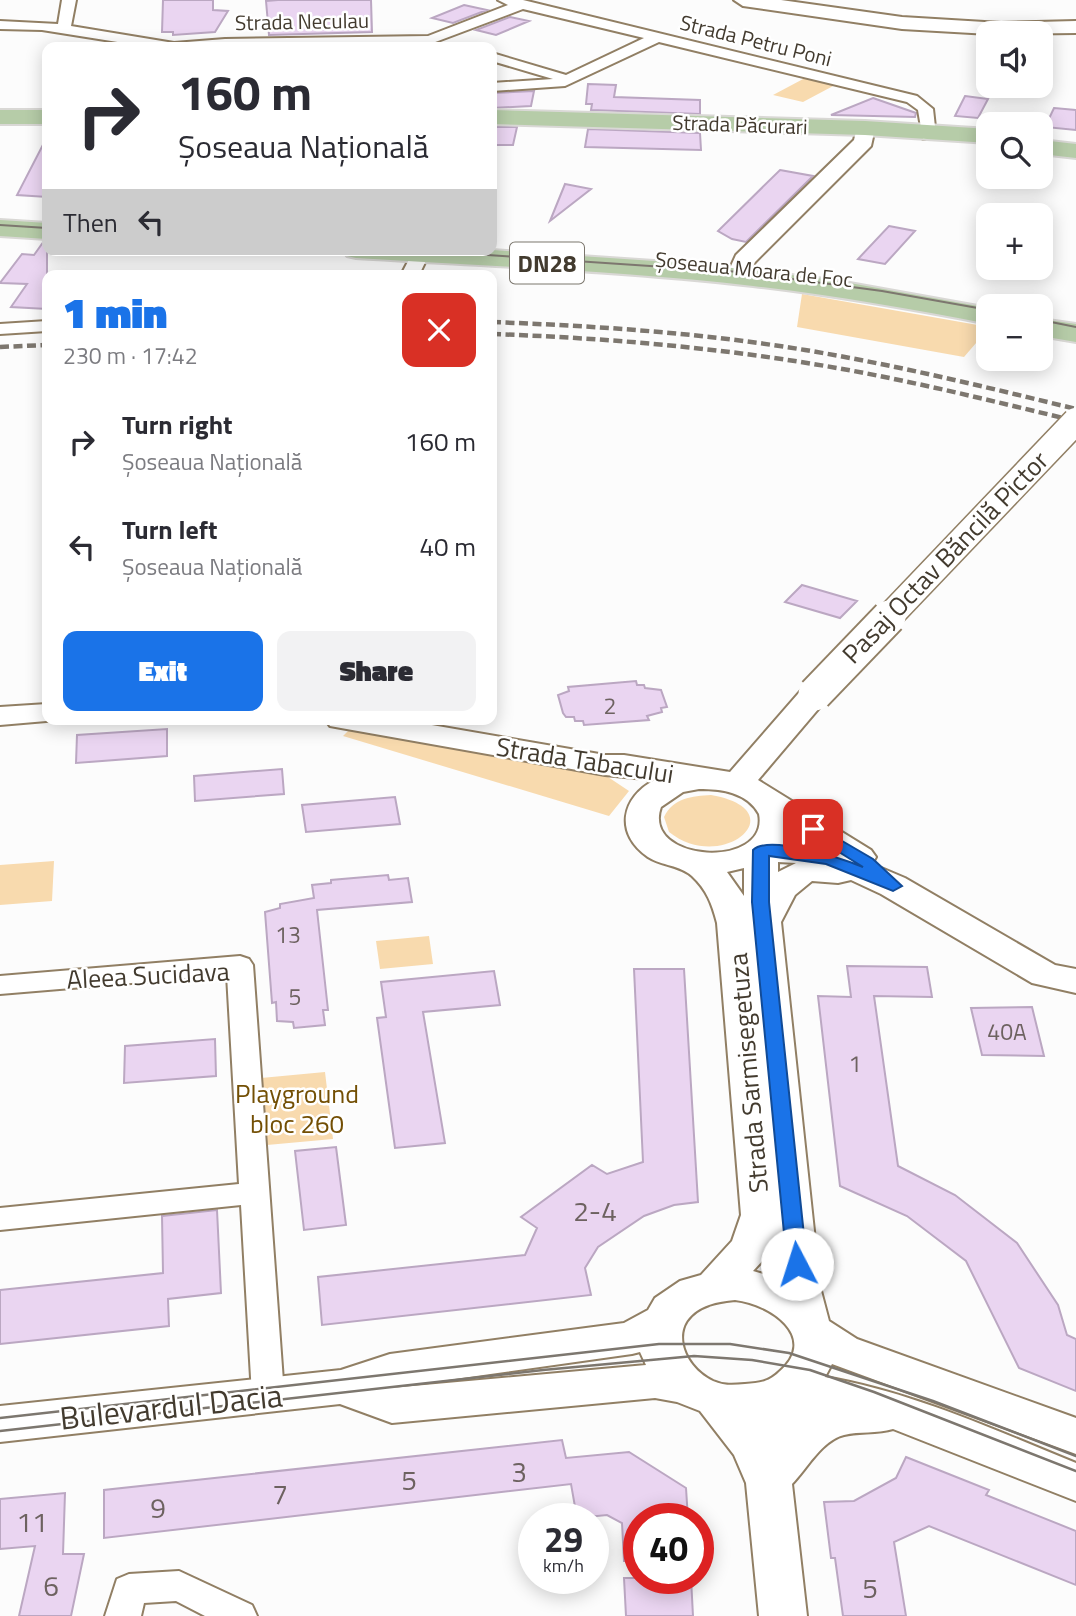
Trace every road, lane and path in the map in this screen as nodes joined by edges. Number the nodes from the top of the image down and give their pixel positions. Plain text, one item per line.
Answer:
1 (69, 0) edge
2 (505, 0) edge
3 (743, 0) edge
4 (523, 5) junction
5 (834, 6) edge
6 (0, 25) edge
7 (1076, 27) edge
8 (64, 28) junction
9 (657, 37) junction
10 (430, 40) junction
11 (136, 42) edge
12 (293, 42) edge
13 (437, 42) edge
14 (497, 58) edge
15 (570, 79) junction
16 (497, 87) edge
17 (0, 112) edge
18 (42, 114) edge
19 (42, 114) edge
20 (0, 117) edge
21 (497, 117) edge
22 (497, 123) edge
23 (865, 131) junction
24 (928, 134) junction
25 (976, 138) edge
26 (1053, 146) edge
27 (1076, 149) edge
28 (0, 219) edge
29 (42, 222) edge
30 (0, 228) edge
31 (42, 232) edge
32 (497, 249) edge
33 (393, 256) edge
34 (418, 260) edge
35 (740, 271) junction
36 (976, 299) edge
37 (1053, 313) edge
38 (976, 314) edge
39 (1076, 317) edge
40 (42, 326) edge
41 (0, 329) edge
42 (1053, 329) edge
43 (1076, 334) edge
44 (1076, 421) edge
45 (42, 713) edge
46 (0, 716) edge
47 (375, 725) edge
48 (605, 765) junction
49 (704, 779) junction
50 (737, 784) junction
51 (649, 800) junction
52 (770, 804) junction
53 (761, 850) junction
54 (696, 862) junction
55 (893, 886) junction
56 (934, 912) junction
57 (763, 922) junction
58 (1076, 981) edge
59 (0, 985) edge
60 (256, 1193) junction
61 (0, 1219) edge
62 (718, 1285) junction
63 (662, 1322) junction
64 (811, 1328) junction
65 (342, 1387) junction
66 (793, 1388) junction
67 (701, 1393) junction
68 (268, 1395) junction
69 (910, 1416) junction
70 (0, 1424) edge
71 (1076, 1436) edge
72 (775, 1475) junction
73 (1076, 1483) edge
74 (123, 1616) edge
75 (239, 1616) edge
76 (783, 1616) edge

1 - 8 street
2 - 4 street, Strada Petru Poni
3 - 5 street
4 - 9 street, Strada Petru Poni
4 - 10 street, Strada Neculau
5 - 7 street
6 - 8 street, Strada Neculau
8 - 11 street, Strada Neculau
9 - 15 street
9 - 24 street, Strada Petru Poni
10 - 12 street, Strada Neculau
10 - 13 street, Strada Neculau
14 - 15 street
15 - 16 street
17 - 18 main road
19 - 20 main road
21 - 23 main road, Strada Păcurari
22 - 23 main road, Strada Păcurari
23 - 24 main road, Strada Păcurari
23 - 35 street
24 - 25 main road, Strada Păcurari
26 - 27 main road
28 - 29 main road
30 - 31 main road
32 - 35 main road, Șoseaua Moara de Foc / DN28
33 - 34 main road, Șoseaua Moara de Foc / DN28
34 - 35 main road, Șoseaua Moara de Foc / DN28
35 - 36 main road, Șoseaua Moara de Foc / DN28
35 - 38 main road, DN28
37 - 39 main road
40 - 41 street
42 - 43 main road
44 - 50 street, Pasaj Octav Băncilă Pictor, bridge
45 - 46 street
47 - 48 street, Strada Tabacului
48 - 49 street, Strada Tabacului
48 - 51 street
49 - 50 street
49 - 51 street
50 - 52 street
51 - 54 street
52 - 53 street
52 - 55 street
53 - 54 street
53 - 55 street
53 - 57 street, Strada Sarmisegetuza
54 - 62 street, Strada Sarmisegetuza
55 - 56 street
56 - 57 street
56 - 58 street
57 - 64 street, Strada Sarmisegetuza
59 - 60 street, Aleea Sucidava
60 - 61 street
60 - 68 street, Aleea Sucidava
62 - 63 street
62 - 64 street
63 - 65 street
63 - 67 street
64 - 66 street
64 - 71 street
65 - 67 street
65 - 68 street, Bulevardul Dacia
66 - 67 street
66 - 69 street
66 - 72 street
67 - 72 street
68 - 70 street, Bulevardul Dacia
69 - 72 street
69 - 73 street
72 - 76 street
74 - 75 street

